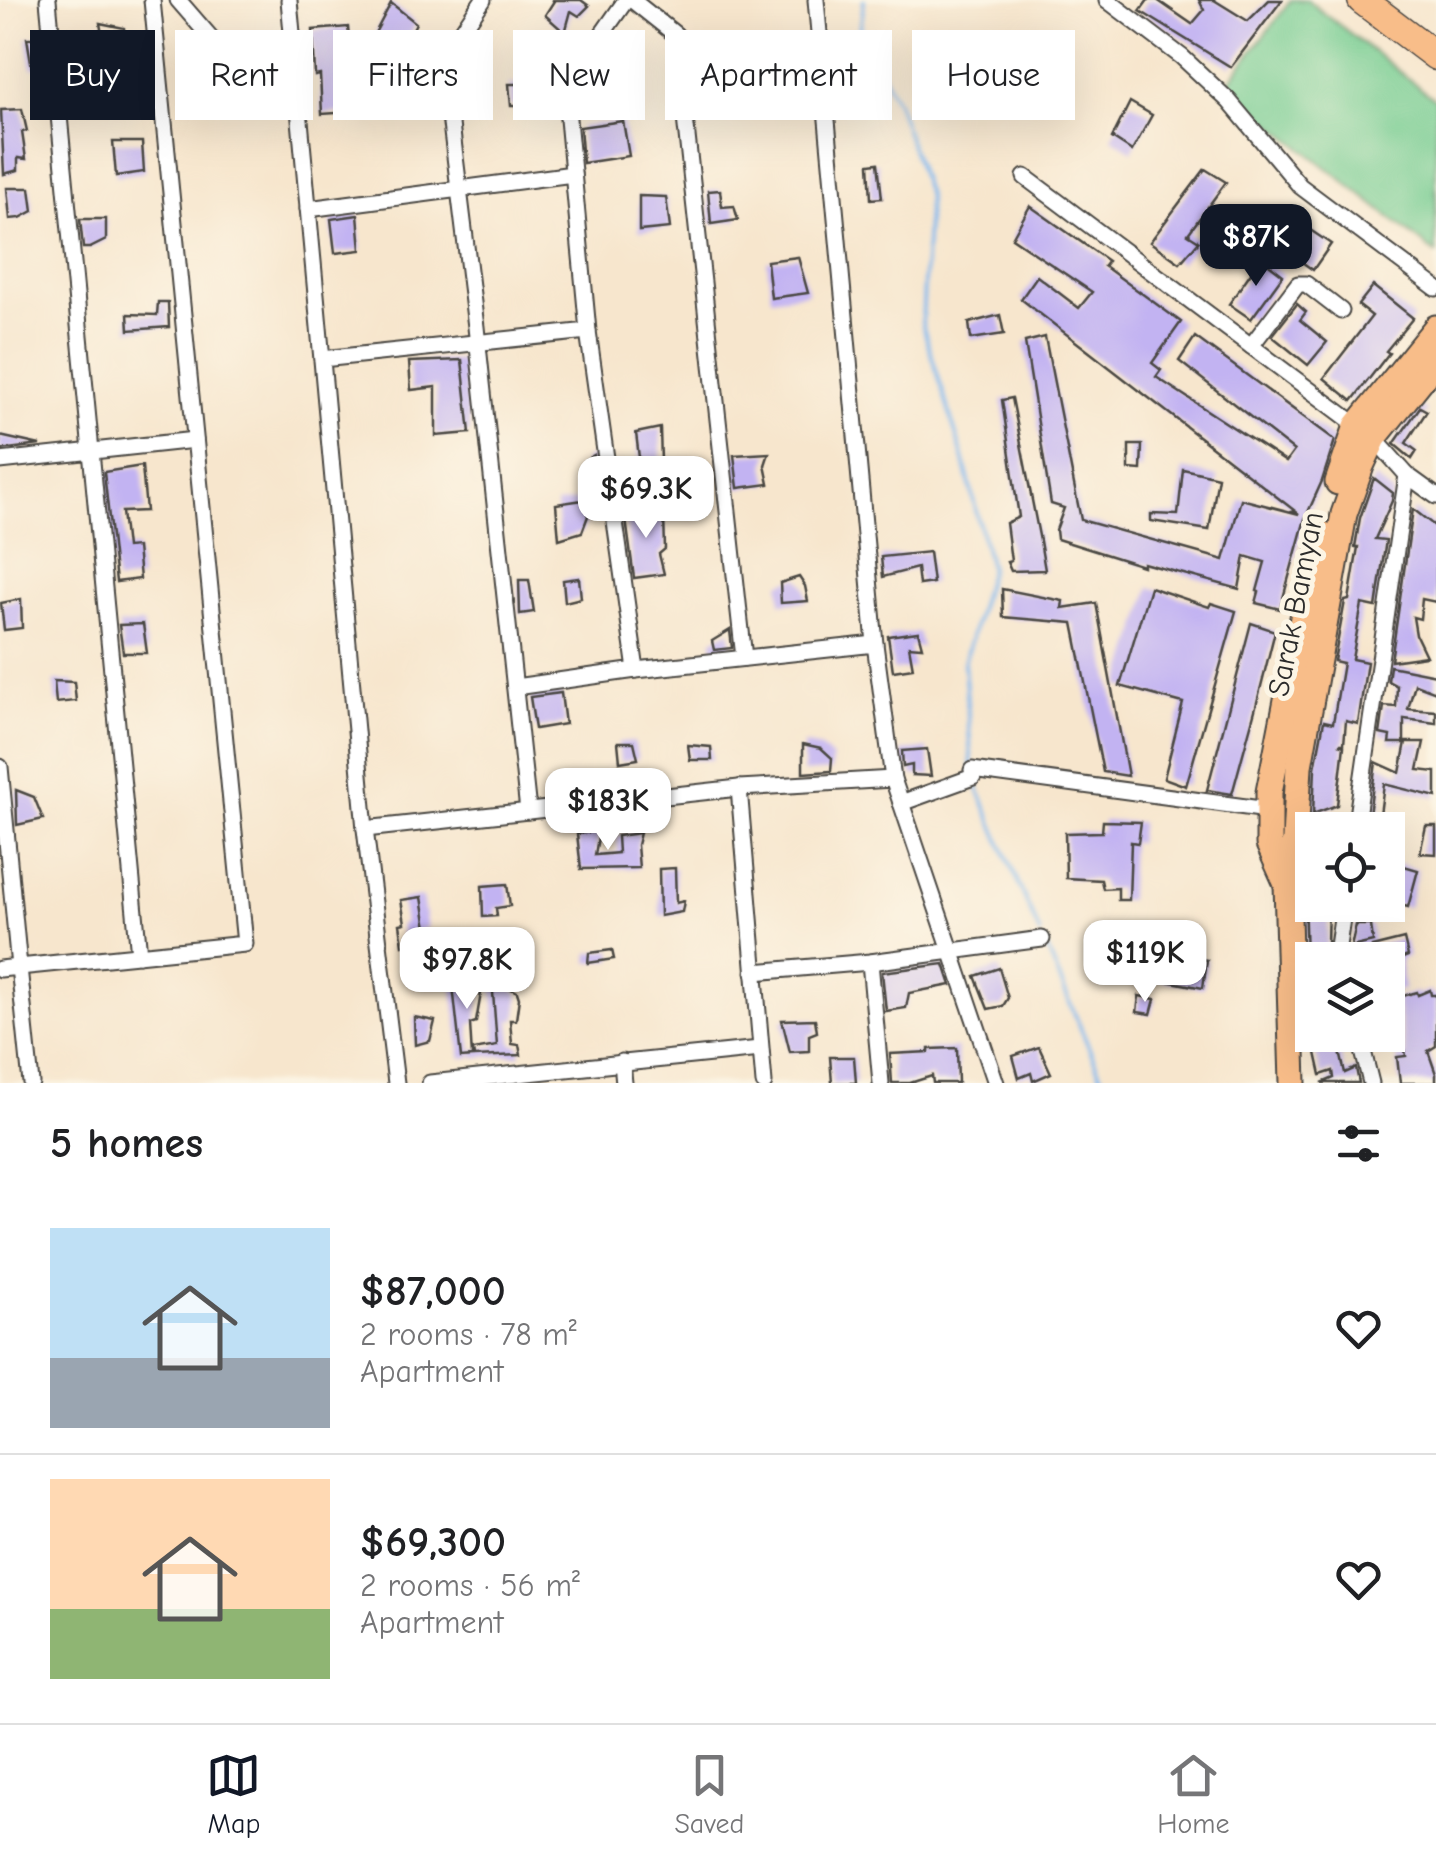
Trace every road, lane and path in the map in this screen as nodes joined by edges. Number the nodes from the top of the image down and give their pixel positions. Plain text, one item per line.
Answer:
1 (48, 0) edge
2 (152, 0) edge
3 (178, 0) edge
4 (289, 0) edge
5 (483, 0) edge
6 (629, 0) edge
7 (816, 0) edge
8 (1107, 0) edge
9 (1371, 4) edge
10 (204, 30) edge
11 (292, 30) edge
12 (1436, 56) edge
13 (300, 120) edge
14 (573, 174) junction
15 (1025, 177) dead end
16 (459, 189) junction
17 (308, 209) junction
18 (1436, 288) edge
19 (1341, 310) dead end
20 (1436, 328) edge
21 (588, 331) junction
22 (478, 341) junction
23 (1251, 346) junction
24 (322, 359) junction
25 (1436, 361) edge
26 (1366, 432) junction
27 (195, 440) junction
28 (91, 451) junction
29 (0, 461) edge
30 (1406, 475) junction
31 (1436, 496) edge
32 (875, 644) junction
33 (744, 658) junction
34 (636, 670) junction
35 (514, 686) junction
36 (0, 767) edge
37 (893, 778) junction
38 (739, 788) junction
39 (901, 803) junction
40 (1268, 810) junction
41 (528, 812) junction
42 (1358, 812) edge
43 (365, 829) junction
44 (1287, 884) junction
45 (1042, 939) dead end
46 (951, 950) junction
47 (139, 955) junction
48 (870, 962) junction
49 (19, 967) junction
50 (0, 969) edge
51 (754, 972) junction
52 (760, 1049) junction
53 (1364, 1052) edge
54 (622, 1062) junction
55 (31, 1083) edge
56 (396, 1083) edge
57 (430, 1083) edge
58 (624, 1083) edge
59 (764, 1083) edge
60 (881, 1083) edge
61 (996, 1083) edge
62 (1293, 1083) edge
63 (1371, 1083) edge

1 - 28 street
2 - 27 street
3 - 10 street
4 - 11 street
5 - 16 street
6 - 14 street
6 - 33 street
7 - 32 street
8 - 18 street
9 - 12 highway
13 - 17 street
14 - 16 street
14 - 21 street
15 - 23 street
16 - 17 street
16 - 22 street
17 - 24 street
19 - 23 street
20 - 26 main road
21 - 22 street
21 - 34 street
22 - 24 street
22 - 35 street
23 - 26 street
24 - 43 street
25 - 26 main road, Sarak Bamyan
26 - 30 street
26 - 40 main road
26 - 44 main road, Sarak Bamyan
27 - 28 street
27 - 47 street
28 - 29 street
28 - 47 street
30 - 31 street
30 - 42 street
32 - 33 street
32 - 37 street
33 - 34 street
34 - 35 street
35 - 41 street
36 - 49 street
37 - 38 street
37 - 39 street
38 - 41 street
38 - 51 street
39 - 40 street
39 - 46 street
40 - 44 main road
41 - 43 street
43 - 56 street
44 - 62 main road
45 - 46 street
46 - 48 street
46 - 61 street
47 - 49 street
48 - 51 street
48 - 60 street
49 - 50 street
49 - 55 street
51 - 52 street
52 - 54 street
52 - 59 street
53 - 63 street
54 - 57 street
54 - 58 street

